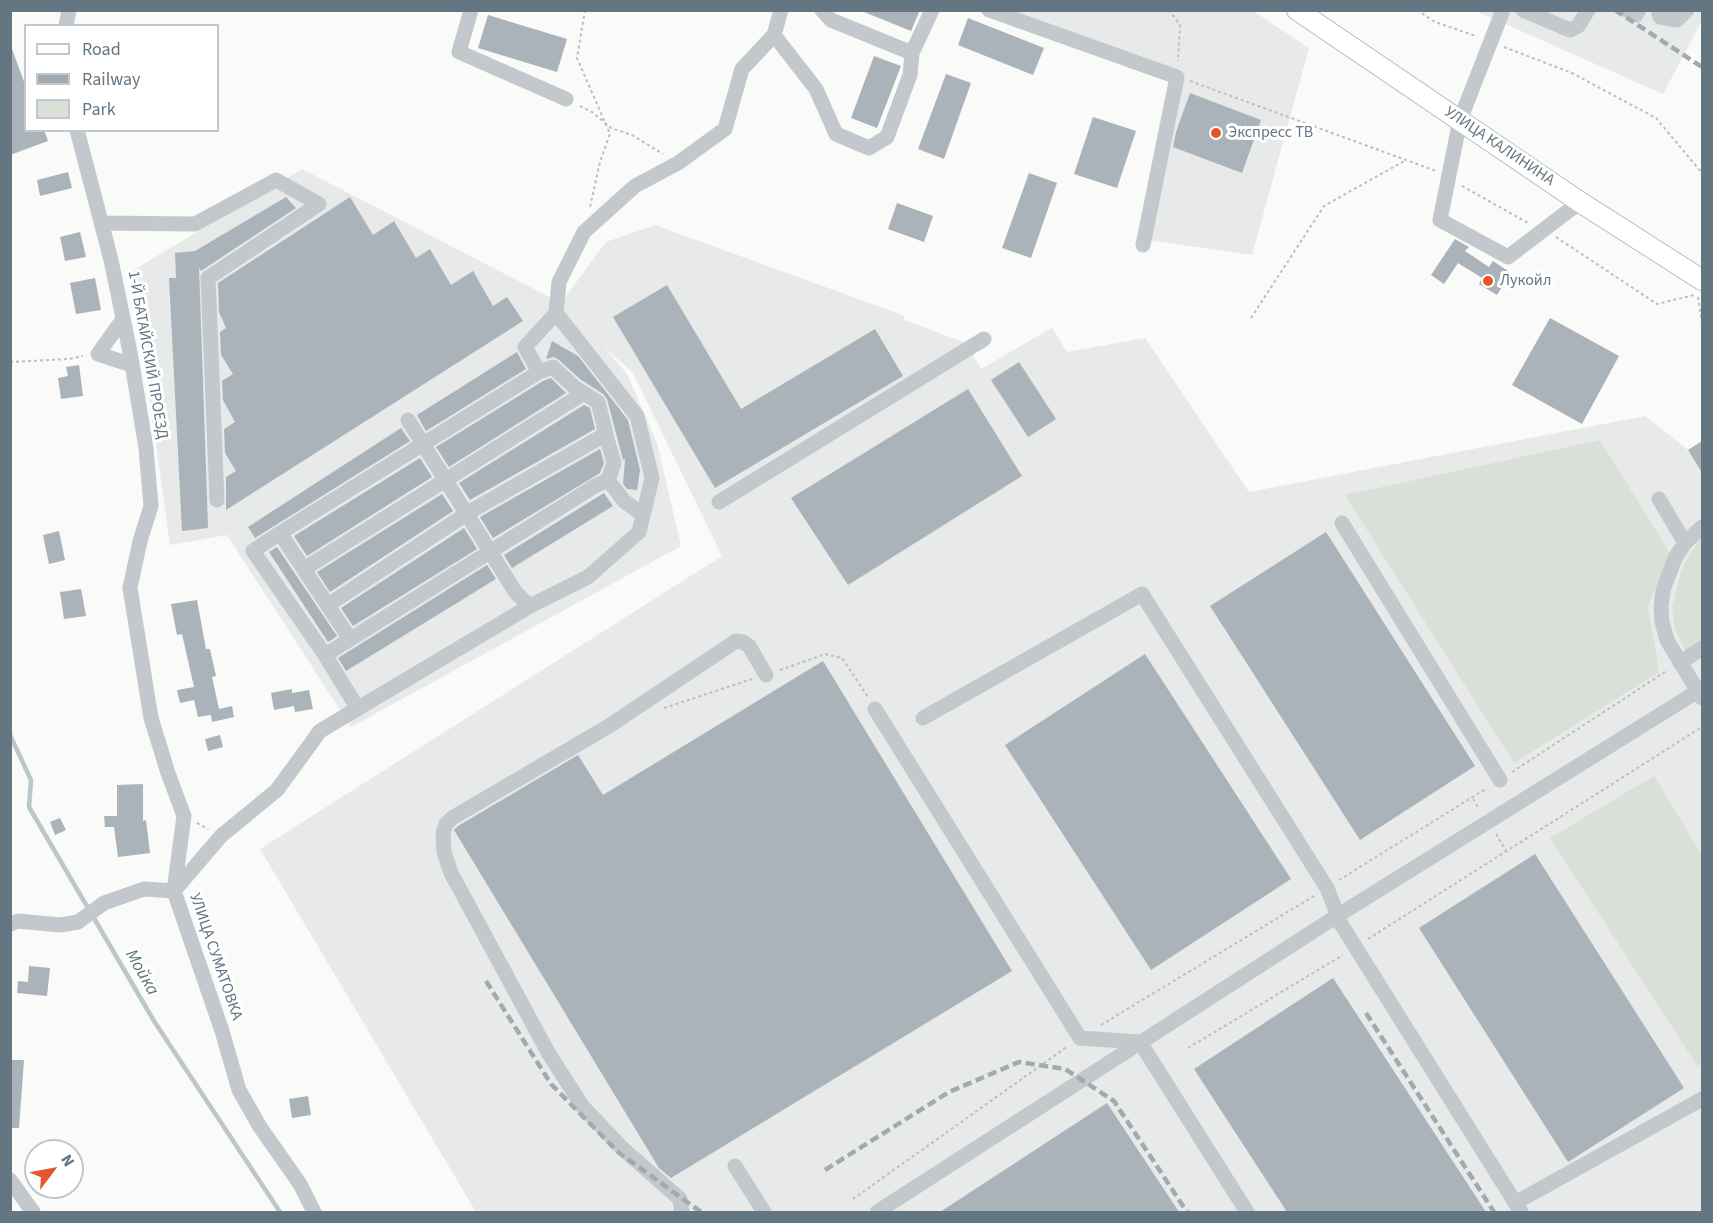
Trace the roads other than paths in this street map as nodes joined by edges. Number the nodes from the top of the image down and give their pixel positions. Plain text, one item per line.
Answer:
1 (471, 10) edge
2 (781, 10) edge
3 (822, 10) edge
4 (932, 10) edge
5 (988, 10) edge
6 (1297, 10) edge
7 (1503, 10) edge
8 (1523, 10) edge
9 (1588, 10) edge
10 (1627, 10) edge
11 (1639, 10) edge
12 (1658, 10) edge
13 (1687, 10) edge
14 (774, 35) junction
15 (912, 53) junction
16 (566, 99) road end
17 (1460, 120) junction
18 (78, 132) edge
19 (1580, 202) junction
20 (103, 224) junction
21 (1143, 245) dead end
22 (1702, 275) edge
23 (556, 313) junction
24 (123, 319) junction
25 (984, 339) dead end
26 (132, 365) junction
27 (539, 372) junction
28 (584, 393) junction
29 (408, 420) dead end
30 (604, 428) junction
31 (423, 444) junction
32 (446, 480) junction
33 (608, 480) junction
34 (1659, 499) dead end
35 (217, 500) dead end
36 (719, 502) dead end
37 (467, 514) junction
38 (643, 515) junction
39 (1342, 523) dead end
40 (1702, 527) edge
41 (280, 533) junction
42 (1685, 543) junction
43 (490, 551) junction
44 (304, 569) junction
45 (130, 588) joint
46 (328, 605) junction
47 (530, 606) junction
48 (350, 639) junction
49 (1702, 648) edge
50 (325, 656) junction
51 (1680, 663) junction
52 (766, 675) road end
53 (1700, 694) edge
54 (358, 709) junction
55 (875, 709) road end
56 (923, 717) dead end
57 (1500, 780) road end
58 (174, 891) junction
59 (1336, 916) junction
60 (10, 924) edge
61 (1140, 1042) junction
62 (1702, 1099) edge
63 (735, 1166) dead end
64 (10, 1180) edge
65 (1518, 1208) edge
66 (33, 1212) edge
67 (314, 1212) edge
68 (682, 1212) edge
69 (764, 1212) edge
70 (877, 1212) edge
71 (1247, 1212) edge

1 - 16 street
2 - 14 street
3 - 15 street
4 - 15 street
5 - 21 street
6 - 17 main road, УЛИЦА КАЛИНИНА
7 - 17 street
8 - 9 street
10 - 11 street
12 - 13 street
14 - 15 street
14 - 23 street
17 - 19 main road, УЛИЦА КАЛИНИНА
17 - 19 street
18 - 20 street, 1-Й БАТАЙСКИЙ ПРОЕЗД
19 - 22 main road, УЛИЦА КАЛИНИНА
20 - 24 street, 1-Й БАТАЙСКИЙ ПРОЕЗД
20 - 35 street
23 - 27 street
23 - 38 street
24 - 26 street, 1-Й БАТАЙСКИЙ ПРОЕЗД
24 - 26 street
25 - 36 street
26 - 45 street, 1-Й БАТАЙСКИЙ ПРОЕЗД
27 - 28 street
27 - 31 street
28 - 30 street
28 - 32 street
29 - 31 street
30 - 33 street
30 - 37 street
31 - 32 street
31 - 41 street
32 - 37 street
32 - 44 street
33 - 38 street
33 - 43 street
34 - 42 street
37 - 43 street
37 - 46 street
38 - 47 street
39 - 57 street
40 - 42 street
41 - 44 street
41 - 50 street
42 - 51 street
43 - 47 street
43 - 48 street
44 - 46 street
45 - 58 street, УЛИЦА СУМАТОВКА
46 - 48 street
47 - 54 street
48 - 50 street
49 - 51 street
50 - 54 street
51 - 53 street
52 - 68 street
53 - 59 street
54 - 58 street
55 - 61 street
56 - 59 street
58 - 60 street
58 - 67 street, УЛИЦА СУМАТОВКА
59 - 61 street
59 - 65 street
61 - 70 street
61 - 71 street
62 - 65 street
63 - 69 street
64 - 66 street

